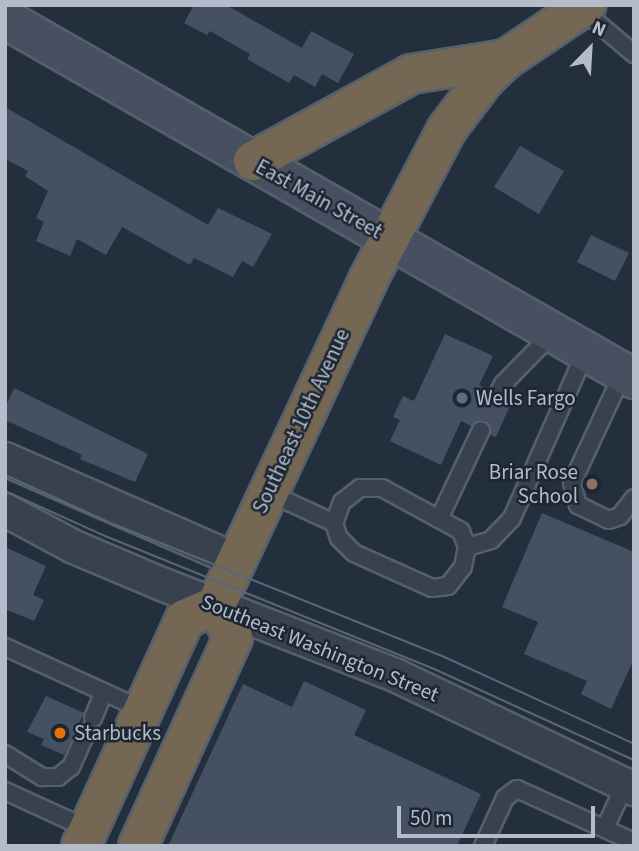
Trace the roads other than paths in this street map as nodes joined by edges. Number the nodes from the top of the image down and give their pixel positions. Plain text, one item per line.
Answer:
1 (583, 7) edge
2 (5, 19) edge
3 (634, 54) edge
4 (506, 59) junction
5 (253, 161) junction
6 (389, 238) junction
7 (553, 333) junction
8 (586, 351) junction
9 (629, 376) edge
10 (498, 394) dead end
11 (481, 430) dead end
12 (5, 459) edge
13 (267, 492) junction
14 (634, 498) edge
15 (5, 510) edge
16 (439, 519) junction
17 (334, 523) junction
18 (467, 547) junction
19 (236, 560) junction
20 (216, 606) junction
21 (5, 647) edge
22 (104, 692) junction
23 (143, 710) junction
24 (5, 754) edge
25 (629, 787) edge
26 (5, 791) edge
27 (605, 828) junction
28 (84, 837) edge
29 (634, 842) edge
30 (138, 846) edge
31 (484, 846) edge

1 - 3 lane
1 - 4 highway, Southeast 10th Avenue
2 - 5 street, East Main Street
4 - 5 highway
4 - 6 highway, Southeast 10th Avenue
5 - 6 street, East Main Street
6 - 7 street, East Main Street
6 - 13 highway, Southeast 10th Avenue
7 - 8 street, East Main Street
7 - 10 lane
8 - 9 street, East Main Street
8 - 18 lane
9 - 14 lane
11 - 16 lane
12 - 19 street
13 - 17 lane
13 - 19 highway, Southeast 10th Avenue
15 - 20 street, Southeast Washington Street
16 - 17 lane
16 - 18 lane
17 - 18 lane
19 - 20 highway, Southeast 10th Avenue
20 - 23 highway
20 - 25 street, Southeast Washington Street
20 - 30 highway
21 - 22 lane
22 - 23 lane
22 - 24 lane
23 - 28 highway
25 - 27 lane
26 - 28 lane
27 - 29 lane
27 - 31 lane

